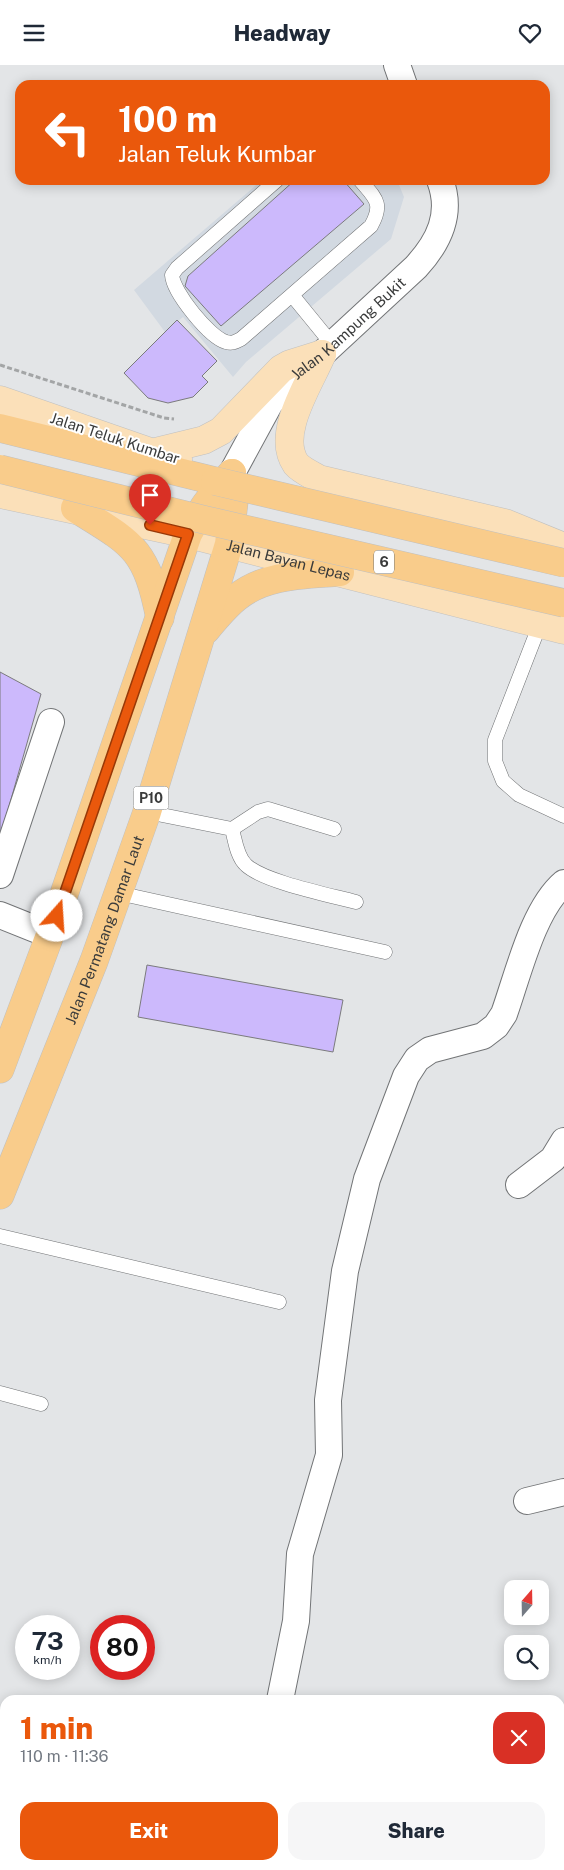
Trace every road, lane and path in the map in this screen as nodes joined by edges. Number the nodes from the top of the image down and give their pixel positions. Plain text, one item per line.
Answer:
1 (397, 65) edge
2 (402, 80) edge
3 (271, 185) edge
4 (364, 185) edge
5 (442, 185) edge
6 (292, 295) junction
7 (327, 349) junction
8 (0, 365) edge
9 (0, 400) edge
10 (180, 419) dead end
11 (0, 428) edge
12 (153, 453) junction
13 (0, 469) edge
14 (223, 477) junction
15 (0, 493) edge
16 (74, 509) junction
17 (196, 527) junction
18 (230, 544) junction
19 (564, 548) edge
20 (564, 563) edge
21 (340, 572) junction
22 (564, 603) edge
23 (160, 619) junction
24 (552, 627) edge
25 (202, 634) junction
26 (51, 722) dead end
27 (147, 812) junction
28 (564, 816) edge
29 (232, 829) junction
30 (334, 829) dead end
31 (0, 875) edge
32 (564, 883) edge
33 (118, 893) junction
34 (356, 903) dead end
35 (0, 915) edge
36 (50, 935) junction
37 (385, 952) dead end
38 (0, 1069) edge
39 (564, 1141) edge
40 (519, 1185) dead end
41 (0, 1195) edge
42 (0, 1236) edge
43 (279, 1302) dead end
44 (0, 1393) edge
45 (41, 1403) dead end
46 (564, 1492) edge
47 (526, 1501) dead end
48 (281, 1695) edge

1 - 2 street
3 - 6 lane
4 - 6 lane
5 - 7 street, Jalan Kampung Bukit
6 - 7 lane
7 - 12 main road
7 - 14 street, Jalan Kampung Bukit
7 - 19 main road
8 - 10 path
9 - 12 main road, Jalan Teluk Kumbar
11 - 14 highway, Jalan Teluk Kumbar
12 - 14 main road, Jalan Teluk Kumbar
13 - 17 highway, 6, bridge
14 - 17 highway
14 - 18 highway, P10
14 - 19 main road
14 - 20 highway, bridge
15 - 16 main road
16 - 17 main road
16 - 23 highway
17 - 18 main road, Jalan Bayan Lepas
17 - 22 highway, Jalan Bayan Lepas / 6, bridge
17 - 23 highway
18 - 21 main road, Jalan Bayan Lepas
18 - 25 highway, Jalan Permatang Damar Laut / P10
21 - 24 main road, Jalan Bayan Lepas
21 - 25 highway
23 - 36 highway
24 - 28 lane
25 - 27 highway, Jalan Permatang Damar Laut / P10
26 - 31 street
27 - 29 lane
27 - 33 highway, Jalan Permatang Damar Laut / P10
29 - 30 lane
29 - 34 lane
32 - 48 street
33 - 37 lane
33 - 41 highway, Jalan Permatang Damar Laut / P10
35 - 36 street
36 - 38 highway
39 - 40 street
42 - 43 lane
44 - 45 lane
46 - 47 street

